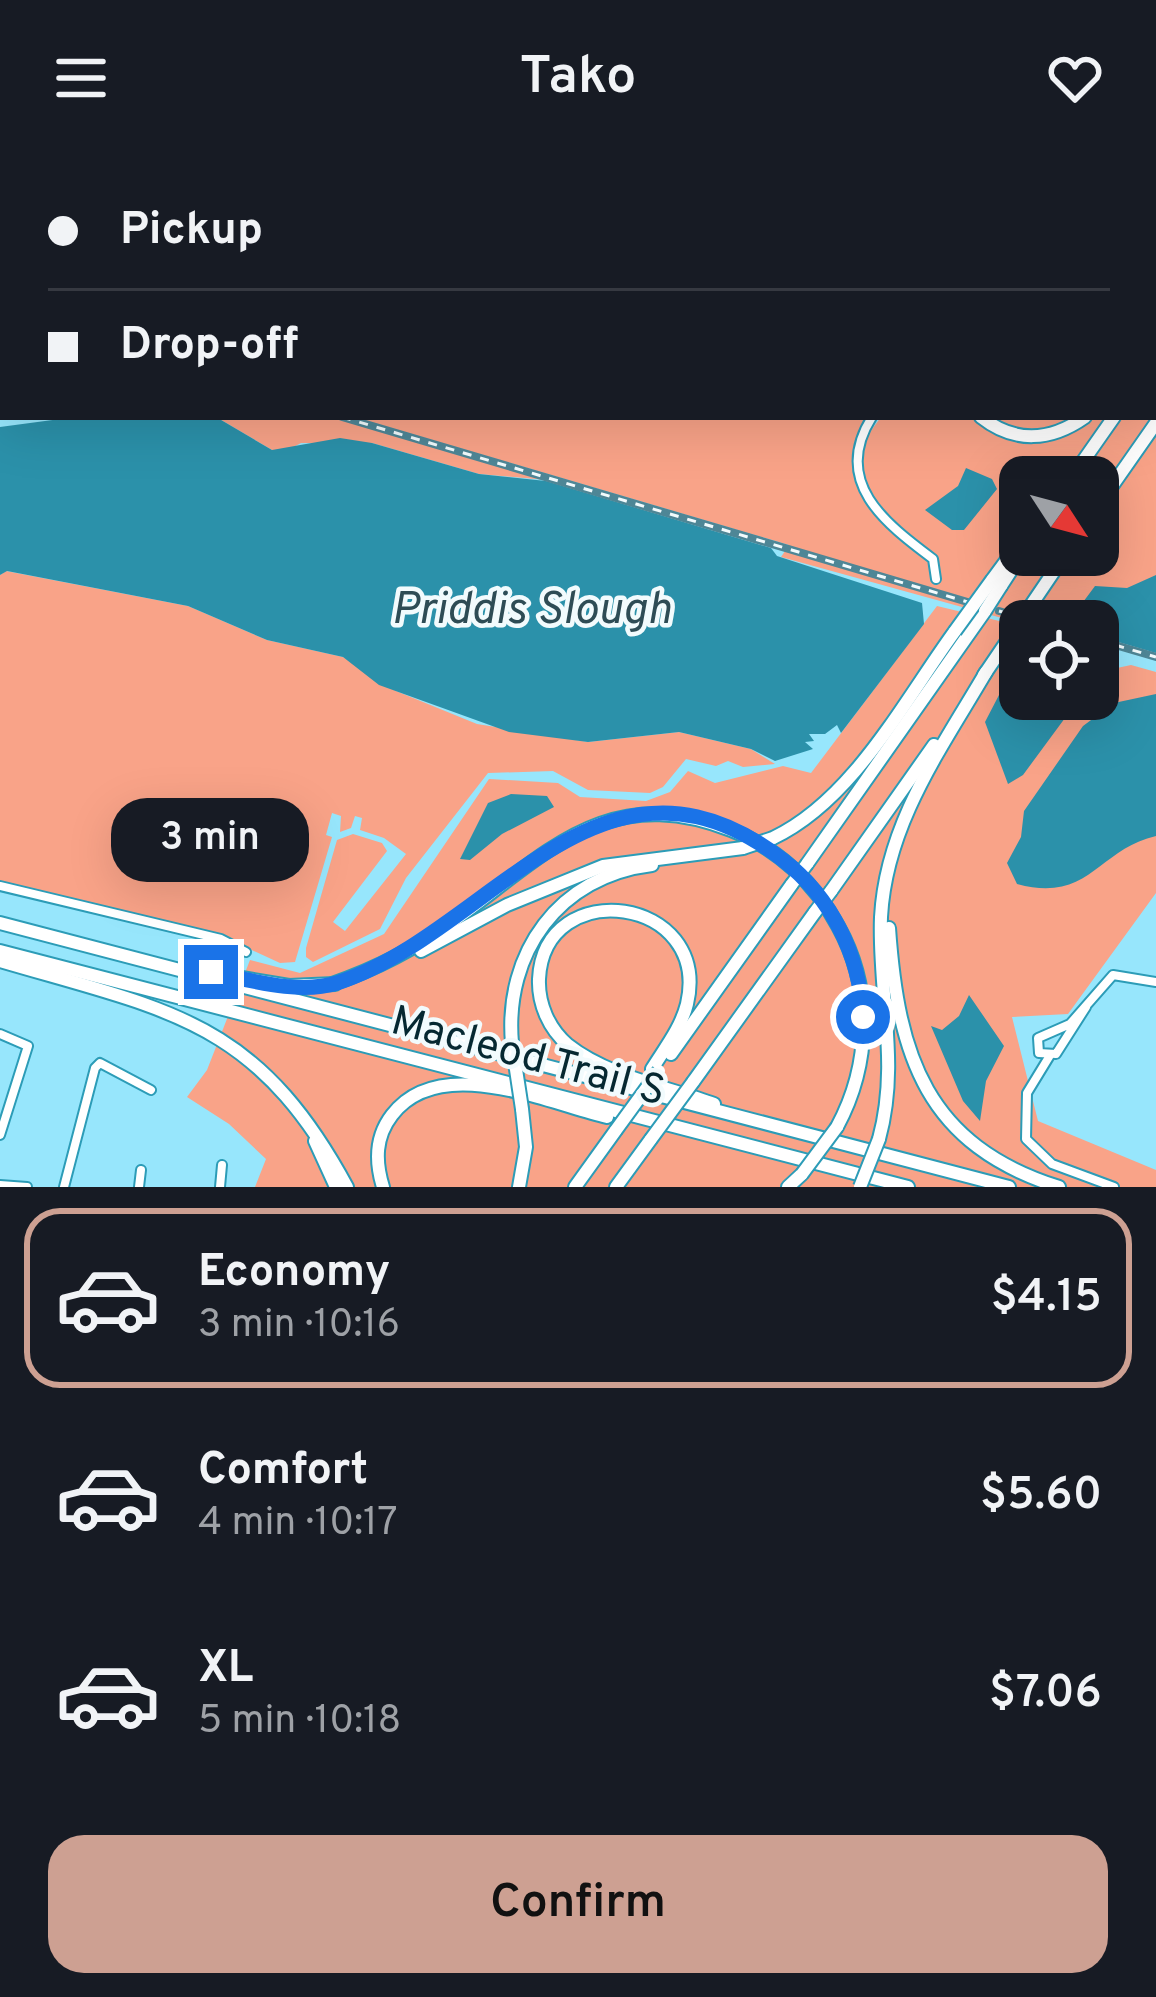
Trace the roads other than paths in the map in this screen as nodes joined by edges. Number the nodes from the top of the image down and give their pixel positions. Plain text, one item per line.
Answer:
1 (871, 420) edge
2 (986, 420) edge
3 (1078, 420) edge
4 (1112, 420) edge
5 (1156, 423) edge
6 (1086, 456) edge
7 (1119, 476) edge
8 (1001, 576) edge
9 (1003, 576) edge
10 (936, 578) dead end
11 (997, 583) junction
12 (961, 635) junction
13 (999, 652) edge
14 (986, 672) junction
15 (739, 849) junction
16 (891, 855) junction
17 (0, 886) edge
18 (0, 923) edge
19 (0, 951) edge
20 (246, 952) dead end
21 (0, 961) edge
22 (164, 966) junction
23 (1156, 982) edge
24 (332, 985) junction
25 (1086, 1007) junction
26 (0, 1034) edge
27 (1050, 1057) junction
28 (655, 1070) junction
29 (151, 1090) dead end
30 (290, 1099) junction
31 (723, 1113) junction
32 (694, 1132) junction
33 (0, 1136) edge
34 (222, 1166) dead end
35 (141, 1170) dead end
36 (0, 1185) edge
37 (27, 1187) edge
38 (64, 1187) edge
39 (139, 1187) edge
40 (220, 1187) edge
41 (336, 1187) edge
42 (347, 1187) edge
43 (383, 1187) edge
44 (519, 1187) edge
45 (574, 1187) edge
46 (616, 1187) edge
47 (788, 1187) edge
48 (860, 1187) edge
49 (908, 1187) edge
50 (1009, 1187) edge
51 (1059, 1187) edge
52 (1114, 1187) edge

1 - 10 street
2 - 3 highway
4 - 6 highway
5 - 7 highway
8 - 11 highway
9 - 11 highway
11 - 12 highway, bridge
11 - 12 highway, bridge
12 - 15 highway, bridge
12 - 28 highway, bridge
13 - 14 highway
14 - 16 highway
14 - 46 highway, bridge
15 - 24 highway
15 - 44 highway, bridge
16 - 48 highway, bridge
16 - 51 highway
17 - 20 street
18 - 22 highway, Macleod Trail S
19 - 32 highway, Macleod Trail S
21 - 30 highway
22 - 24 highway
22 - 31 highway, Macleod Trail S
23 - 25 street
24 - 47 highway, bridge
25 - 27 street
25 - 27 street
26 - 33 street
27 - 52 street
28 - 31 highway
28 - 45 highway, bridge
29 - 38 street
30 - 41 highway
30 - 42 highway
31 - 50 highway
32 - 43 highway
32 - 49 highway
34 - 40 street
35 - 39 street
36 - 37 street

